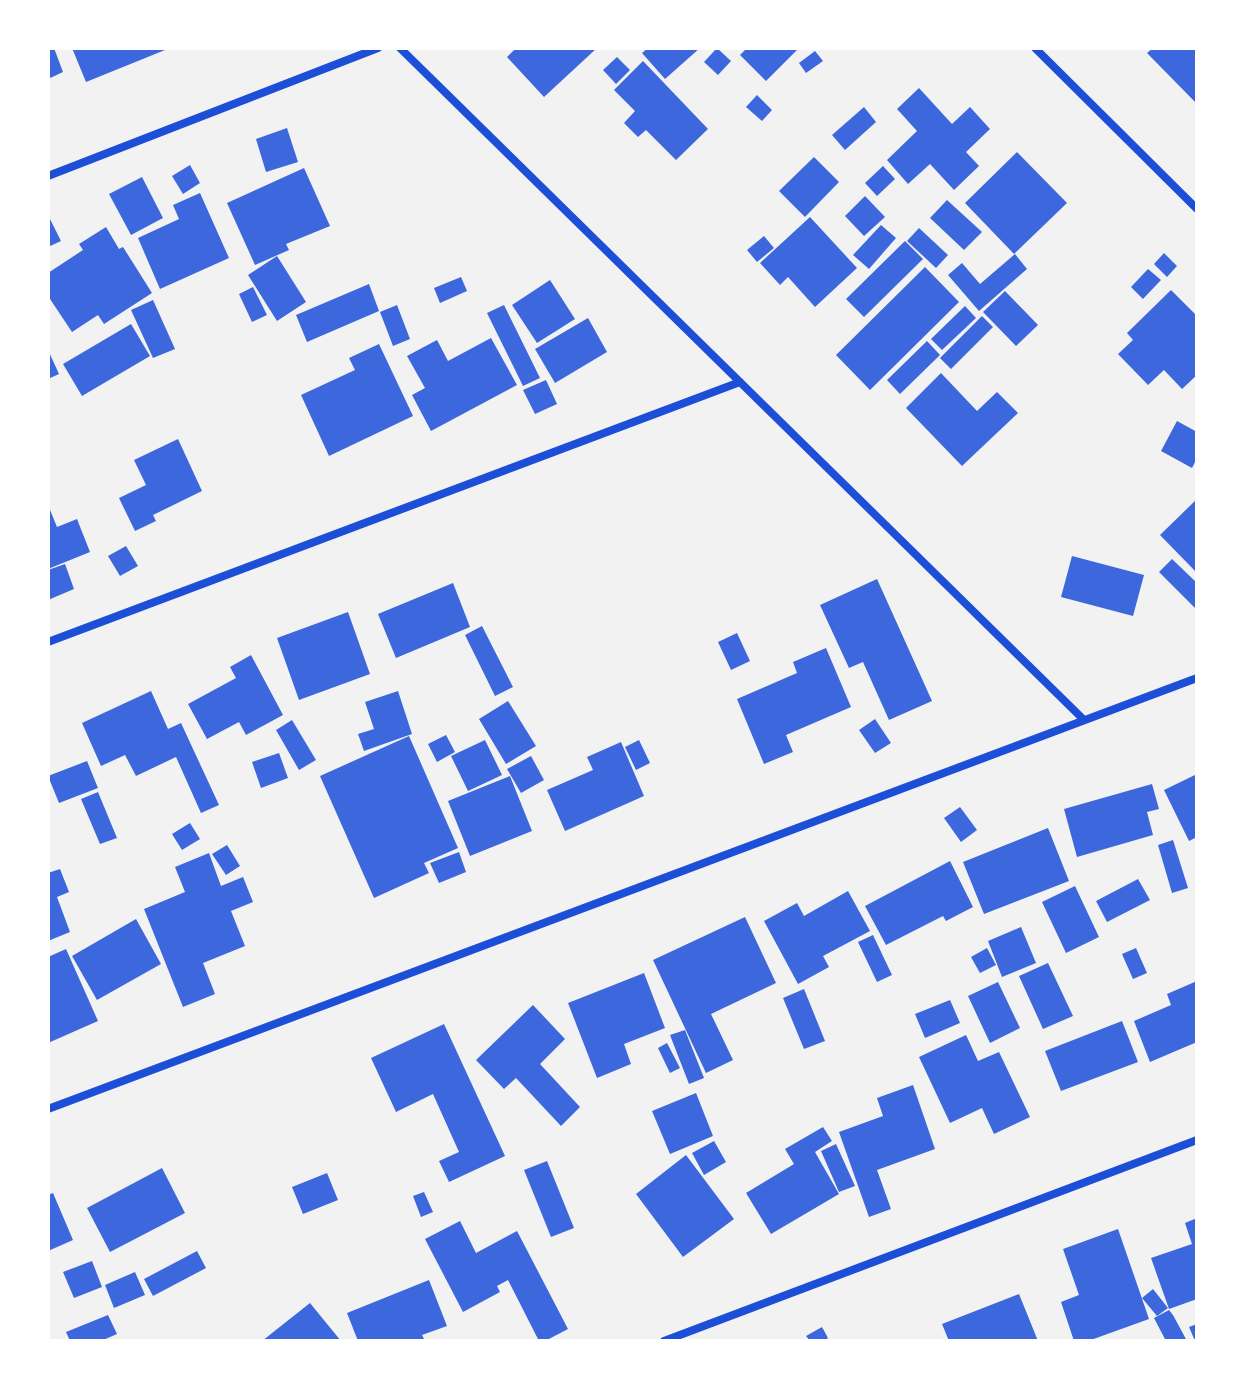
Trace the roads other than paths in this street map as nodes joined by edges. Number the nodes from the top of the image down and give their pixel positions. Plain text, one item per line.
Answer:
1 (378, 48) edge
2 (400, 48) edge
3 (1035, 48) edge
4 (48, 176) edge
5 (1197, 209) edge
6 (740, 382) junction
7 (48, 642) edge
8 (1197, 678) edge
9 (1084, 720) junction
10 (48, 1109) edge
11 (1197, 1140) edge
12 (664, 1341) edge

1 - 4 street
2 - 6 street
3 - 5 street
6 - 7 street
6 - 9 street
8 - 9 street
9 - 10 street
11 - 12 street

